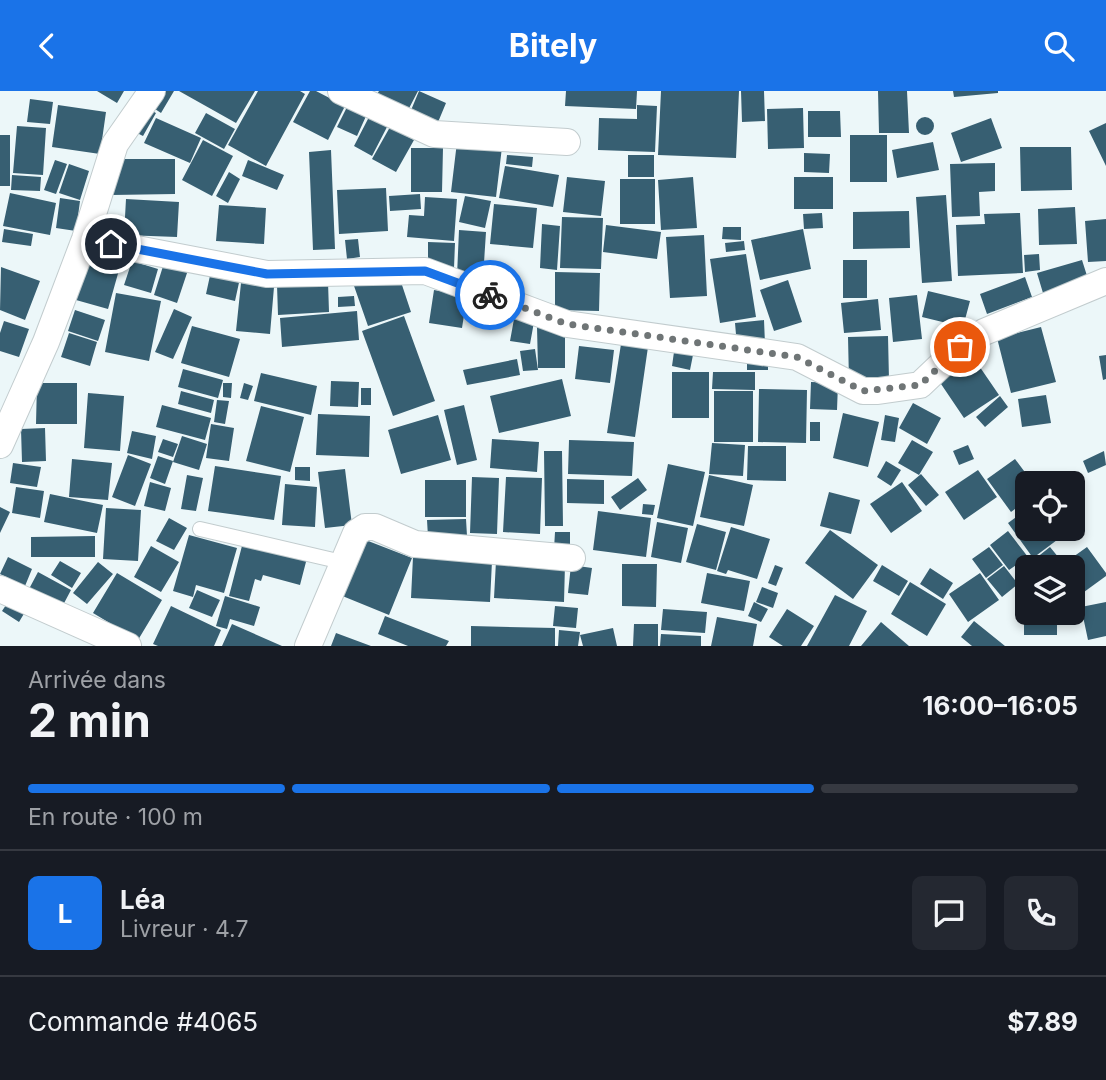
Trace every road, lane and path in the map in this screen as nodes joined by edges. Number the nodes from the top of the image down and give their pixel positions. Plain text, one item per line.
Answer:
1 (152, 91) edge
2 (341, 91) edge
3 (567, 142) dead end
4 (85, 239) junction
5 (1106, 281) edge
6 (0, 445) edge
7 (200, 529) dead end
8 (572, 558) dead end
9 (342, 562) junction
10 (0, 589) edge
11 (128, 646) edge
12 (308, 646) edge

1 - 4 street
2 - 3 street
4 - 5 street
4 - 6 street
7 - 9 lane
8 - 9 street
9 - 12 street
10 - 11 street

